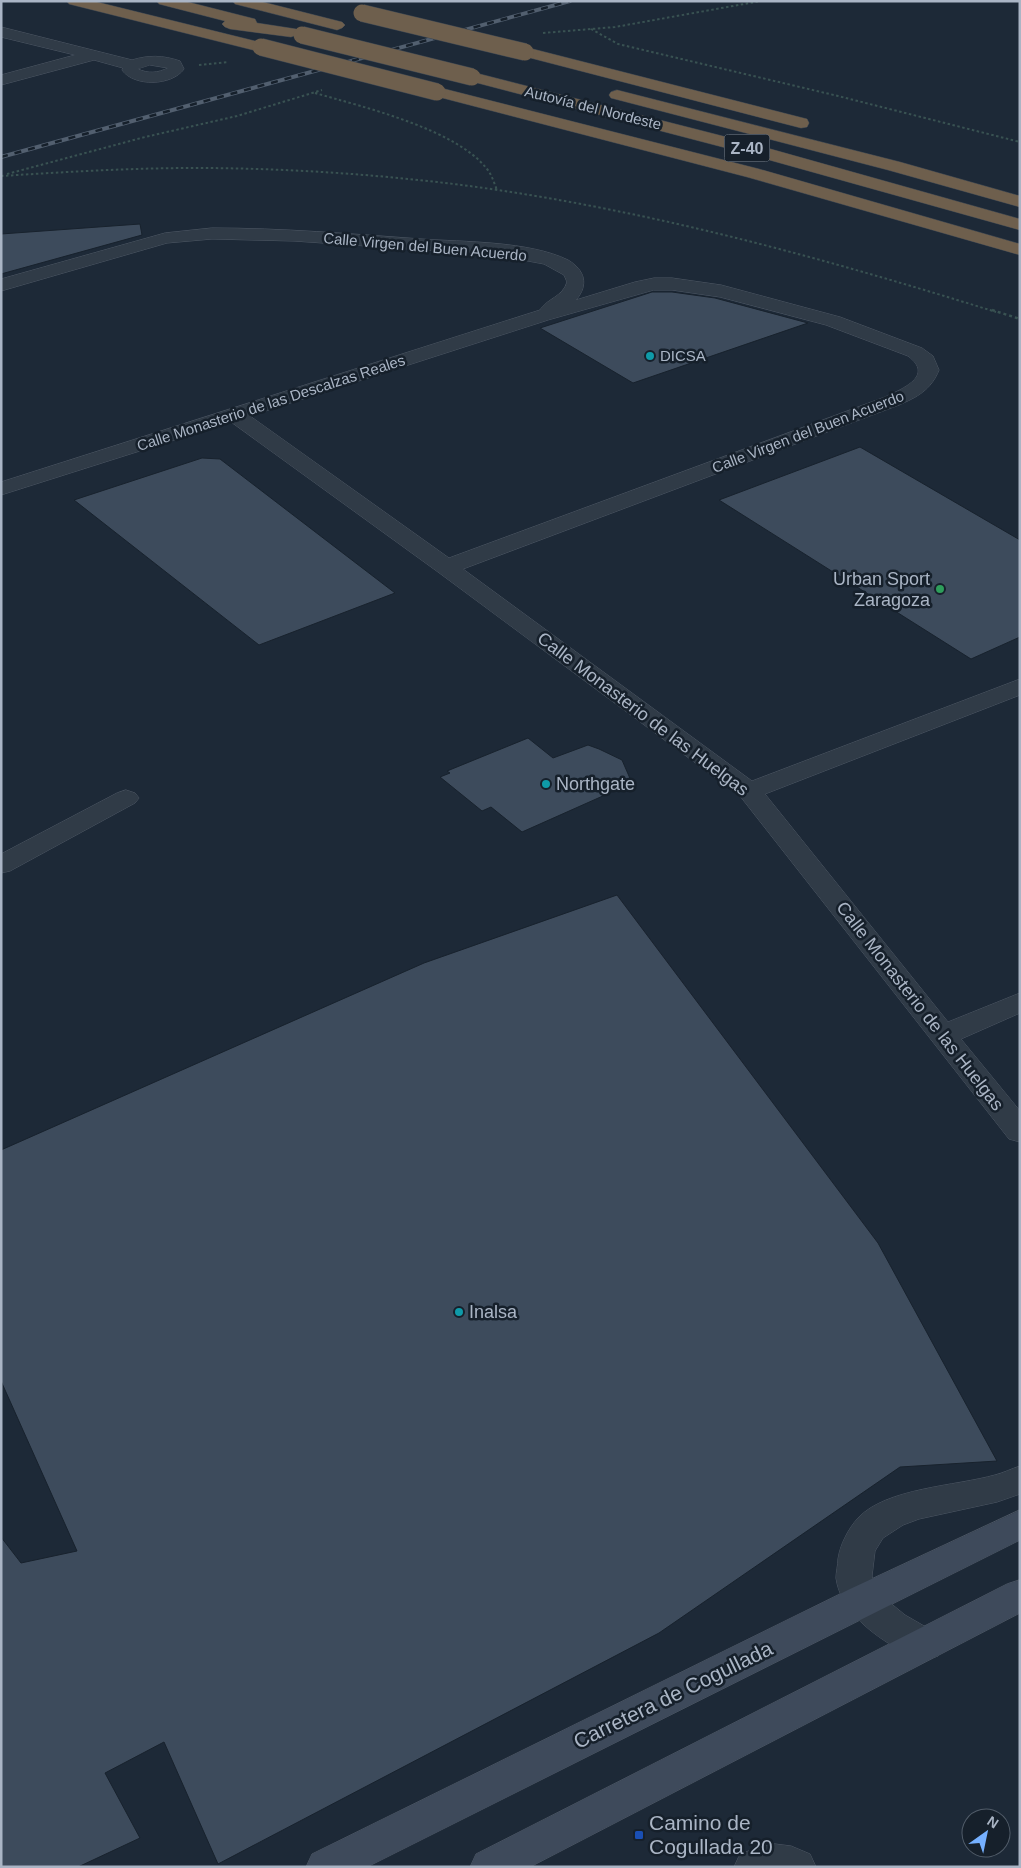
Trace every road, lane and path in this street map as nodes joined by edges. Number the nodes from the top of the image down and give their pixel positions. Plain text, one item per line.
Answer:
1 (74, 1) edge
2 (122, 1) edge
3 (164, 1) edge
4 (240, 1) edge
5 (357, 12) dead end
6 (590, 28) dead end
7 (356, 30) dead end
8 (1, 32) edge
9 (296, 33) junction
10 (93, 56) junction
11 (132, 65) dead end
12 (1, 80) edge
13 (600, 90) dead end
14 (313, 92) dead end
15 (820, 128) dead end
16 (1020, 142) edge
17 (1, 176) edge
18 (497, 190) junction
19 (1020, 202) edge
20 (1020, 225) edge
21 (1020, 250) edge
22 (1, 285) edge
23 (541, 316) junction
24 (1020, 320) edge
25 (234, 415) junction
26 (1, 488) edge
27 (446, 567) junction
28 (1020, 686) edge
29 (749, 791) junction
30 (126, 798) dead end
31 (1, 865) edge
32 (1020, 1002) edge
33 (944, 1035) junction
34 (1020, 1132) edge
35 (1020, 1480) edge
36 (1020, 1524) edge
37 (1020, 1595) edge
38 (863, 1600) junction
39 (925, 1645) junction
40 (326, 1867) edge
41 (490, 1867) edge
42 (754, 1867) edge
43 (796, 1867) edge

1 - 21 highway, bridge
2 - 9 highway
3 - 9 highway, Autovía del Nordeste / Z-40
4 - 7 highway
5 - 15 highway, bridge
6 - 16 path
8 - 10 street
9 - 20 highway, Autovía del Nordeste / Z-40, bridge
10 - 11 street
10 - 12 street
13 - 19 highway, Autovía del Nordeste / Z-40
14 - 18 path
17 - 18 path
18 - 24 path
22 - 23 street, Calle Virgen del Buen Acuerdo
23 - 25 street, Calle Monasterio de las Descalzas Reales
23 - 27 street, Calle Virgen del Buen Acuerdo
25 - 26 street, Calle Monasterio de las Descalzas Reales
25 - 27 street, Calle Monasterio de las Huelgas
27 - 29 street, Calle Monasterio de las Huelgas
28 - 29 street
29 - 33 street, Calle Monasterio de las Huelgas
30 - 31 street
32 - 33 street
33 - 34 street, Calle Monasterio de las Huelgas
35 - 38 street
36 - 38 street, Carretera de Cogullada
37 - 39 street
38 - 39 street
38 - 40 street, Carretera de Cogullada
39 - 41 street
42 - 43 street

